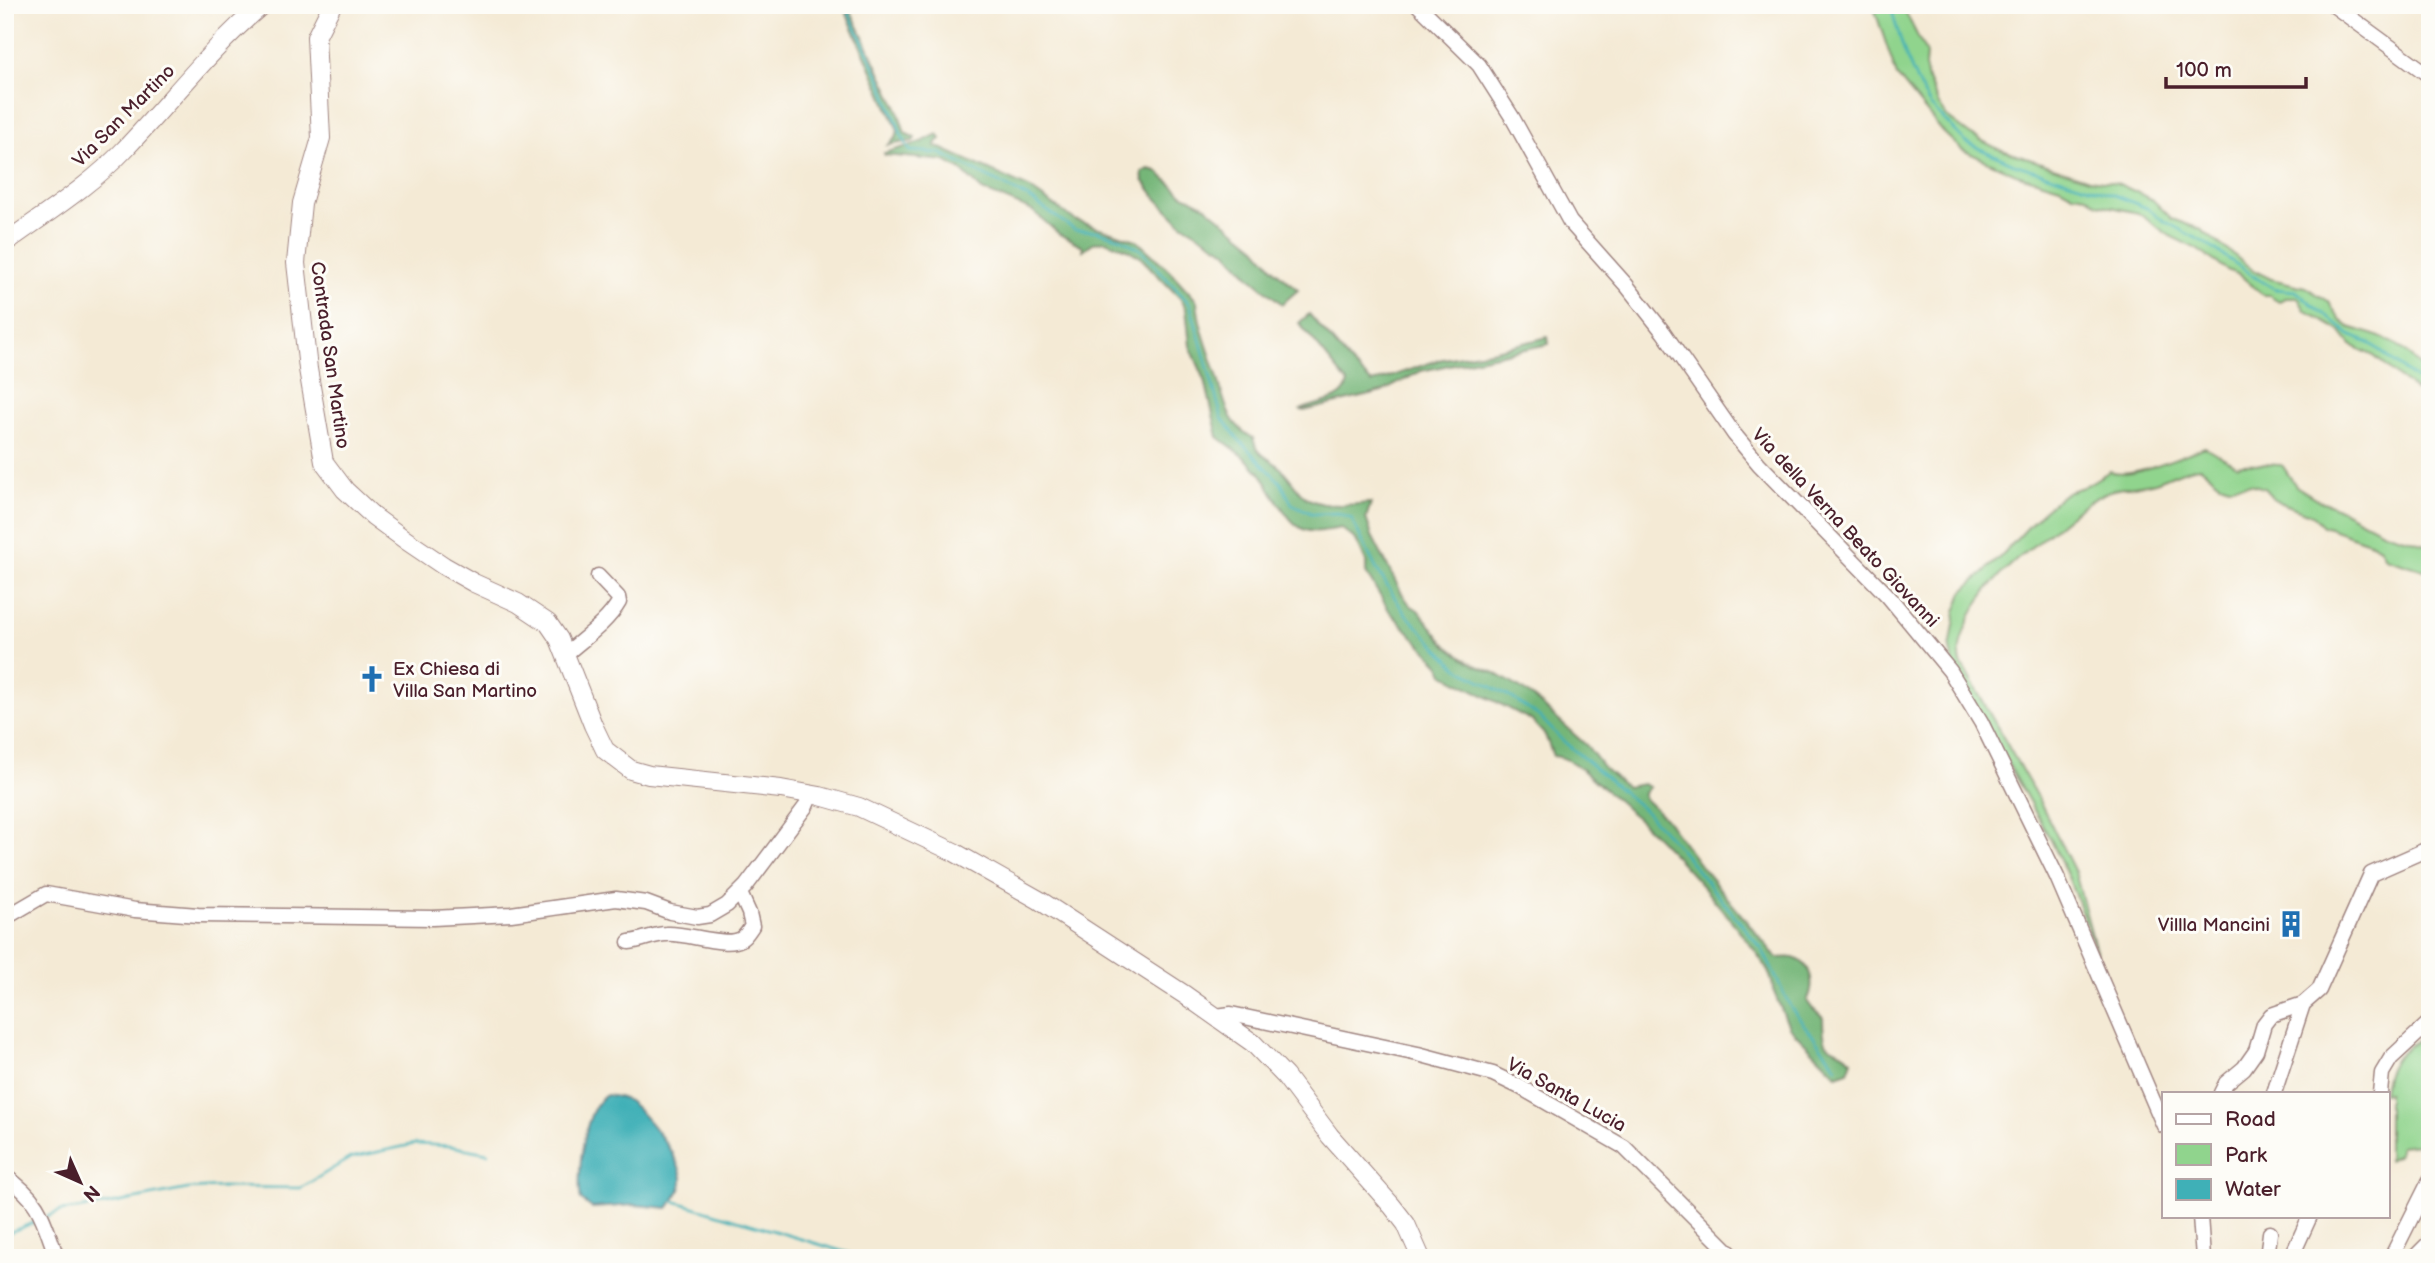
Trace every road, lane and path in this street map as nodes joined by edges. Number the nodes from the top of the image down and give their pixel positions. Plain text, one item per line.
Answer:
1 (262, 5) edge
2 (332, 5) edge
3 (1418, 5) edge
4 (2333, 5) edge
5 (2430, 76) edge
6 (8, 240) edge
7 (598, 576) dead end
8 (566, 653) junction
9 (811, 794) junction
10 (2430, 848) edge
11 (740, 893) junction
12 (5, 918) edge
13 (629, 942) dead end
14 (2303, 1004) junction
15 (1216, 1016) junction
16 (2430, 1021) edge
17 (2222, 1092) edge
18 (2274, 1092) edge
19 (2380, 1092) edge
20 (2162, 1121) edge
21 (5, 1176) edge
22 (2430, 1180) edge
23 (2200, 1218) edge
24 (2309, 1218) edge
25 (2270, 1233) dead end
26 (2430, 1241) edge
27 (57, 1258) edge
28 (1420, 1258) edge
29 (1735, 1258) edge
30 (2203, 1258) edge
31 (2267, 1258) edge
32 (2291, 1258) edge
33 (2391, 1258) edge
34 (2414, 1258) edge

1 - 6 main road, Via San Martino
2 - 8 main road, Contrada San Martino
3 - 20 street, Via della Verna Beato Giovanni
4 - 5 street
7 - 8 street
8 - 9 main road, Contrada San Martino
9 - 11 street
9 - 15 main road, Contrada San Martino
10 - 14 street
11 - 12 street
11 - 13 street
14 - 17 street
14 - 18 street
15 - 28 main road, Contrada San Martino
15 - 29 street, Via Santa Lucia
16 - 19 street
21 - 27 street
22 - 33 street
23 - 30 street
24 - 32 street
25 - 31 street
26 - 34 street

